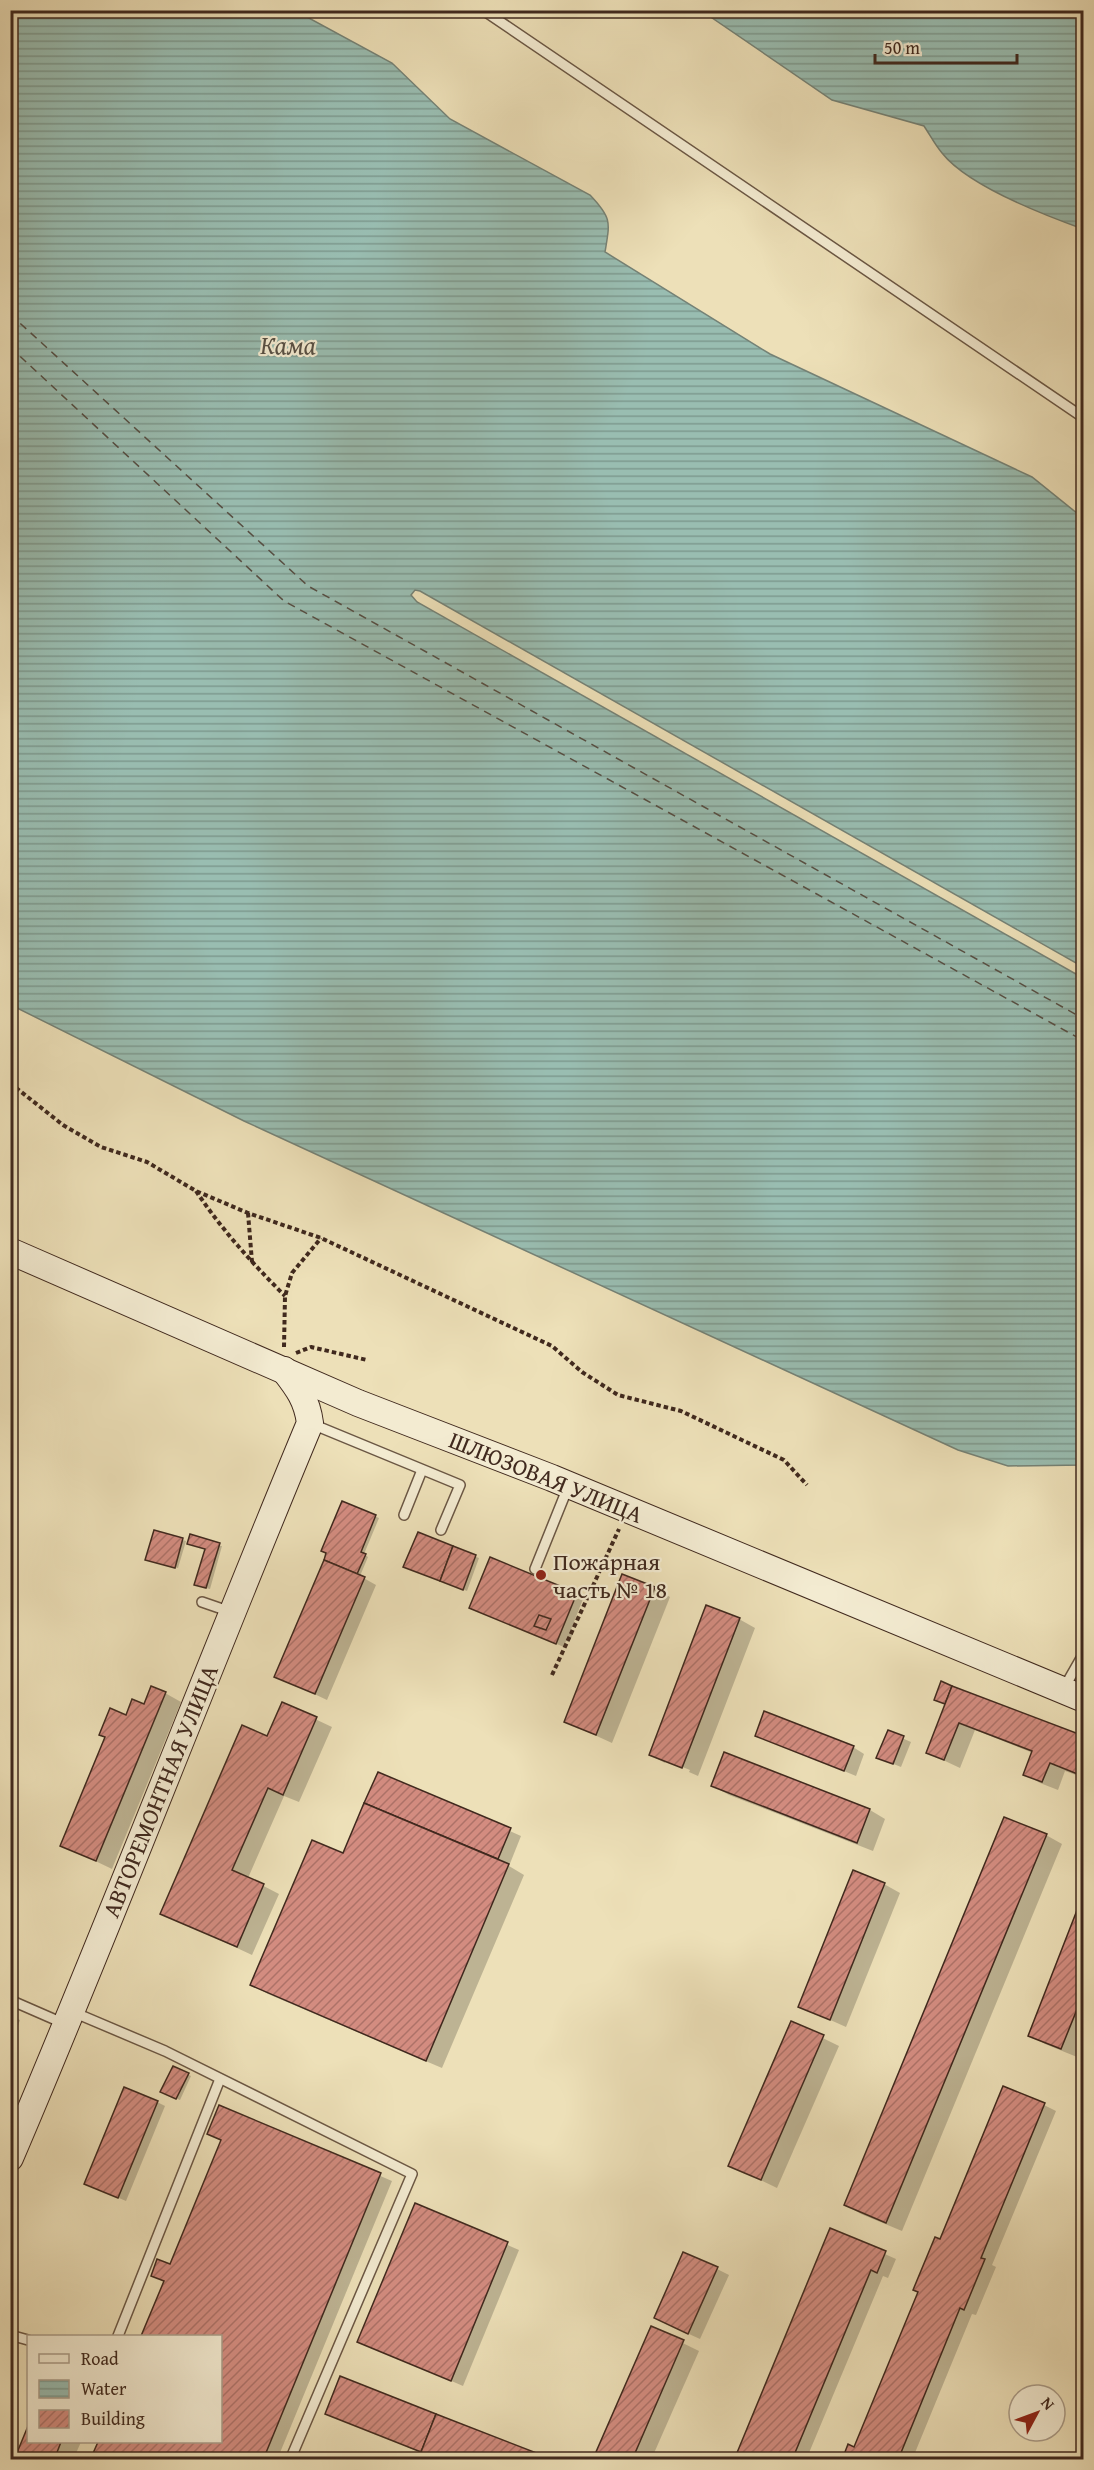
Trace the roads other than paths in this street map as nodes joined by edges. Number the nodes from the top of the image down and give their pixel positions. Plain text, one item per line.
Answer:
1 (483, 10) edge
2 (1083, 418) edge
3 (10, 1251) edge
4 (284, 1365) junction
5 (358, 1403) junction
6 (310, 1423) junction
7 (423, 1470) junction
8 (569, 1485) junction
9 (404, 1515) dead end
10 (441, 1530) dead end
11 (535, 1569) dead end
12 (202, 1602) dead end
13 (231, 1612) junction
14 (1083, 1653) edge
15 (1073, 1694) edge
16 (10, 2000) edge
17 (70, 2018) junction
18 (220, 2079) junction
19 (10, 2158) edge
20 (10, 2335) edge
21 (119, 2335) edge
22 (27, 2340) edge
23 (290, 2460) edge

1 - 2 lane
3 - 4 street, ШЛЮЗОВАЯ УЛИЦА
4 - 5 street, ШЛЮЗОВАЯ УЛИЦА
4 - 6 street
5 - 6 street
5 - 8 street, ШЛЮЗОВАЯ УЛИЦА
6 - 7 lane
6 - 13 street, АВТОРЕМОНТНАЯ УЛИЦА
7 - 9 lane
7 - 10 lane
8 - 11 lane
8 - 15 street, ШЛЮЗОВАЯ УЛИЦА
12 - 13 lane
13 - 17 street, АВТОРЕМОНТНАЯ УЛИЦА
14 - 15 lane
16 - 17 lane
17 - 18 lane
17 - 19 street, АВТОРЕМОНТНАЯ УЛИЦА
18 - 21 lane
18 - 23 lane
20 - 22 lane

